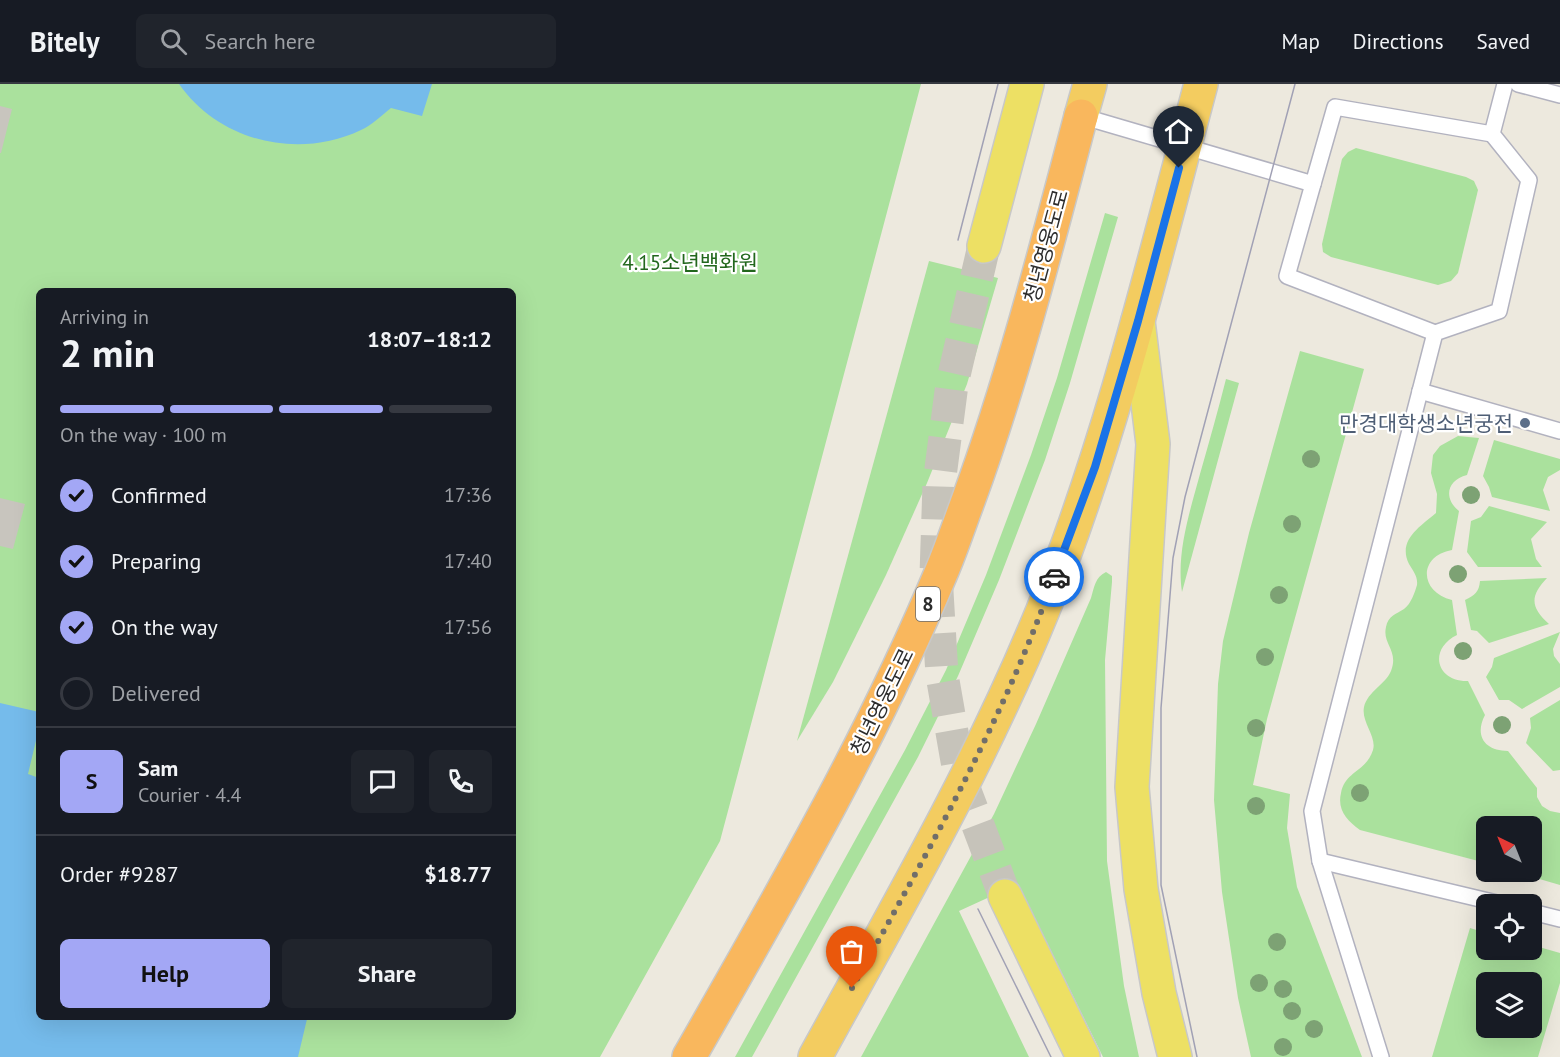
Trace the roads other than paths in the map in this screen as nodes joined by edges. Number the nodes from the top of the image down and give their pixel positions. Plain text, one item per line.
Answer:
1 (1027, 84) edge
2 (1090, 84) edge
3 (1201, 84) edge
4 (1505, 84) edge
5 (1518, 84) edge
6 (1560, 95) edge
7 (1081, 116) junction
8 (1492, 134) junction
9 (1184, 146) junction
10 (1313, 184) junction
11 (984, 246) tunnel mouth
12 (1138, 321) junction
13 (1435, 333) junction
14 (1420, 391) junction
15 (1560, 431) edge
16 (1320, 861) junction
17 (1005, 896) tunnel mouth
18 (1476, 898) edge
19 (1542, 914) edge
20 (1560, 919) edge
21 (689, 1057) edge
22 (815, 1057) edge
23 (1083, 1057) edge
24 (1174, 1057) edge
25 (1381, 1057) edge

1 - 11 main road
2 - 7 highway, 8
3 - 9 highway
4 - 8 lane
5 - 6 lane
7 - 9 lane
7 - 21 highway, 청년영웅도로 / 8
8 - 10 lane
8 - 13 lane
9 - 10 lane
9 - 12 highway
10 - 13 lane
12 - 22 highway
12 - 24 main road
13 - 14 lane
14 - 15 lane
14 - 16 lane
16 - 18 lane
16 - 25 lane
17 - 23 main road
19 - 20 lane

